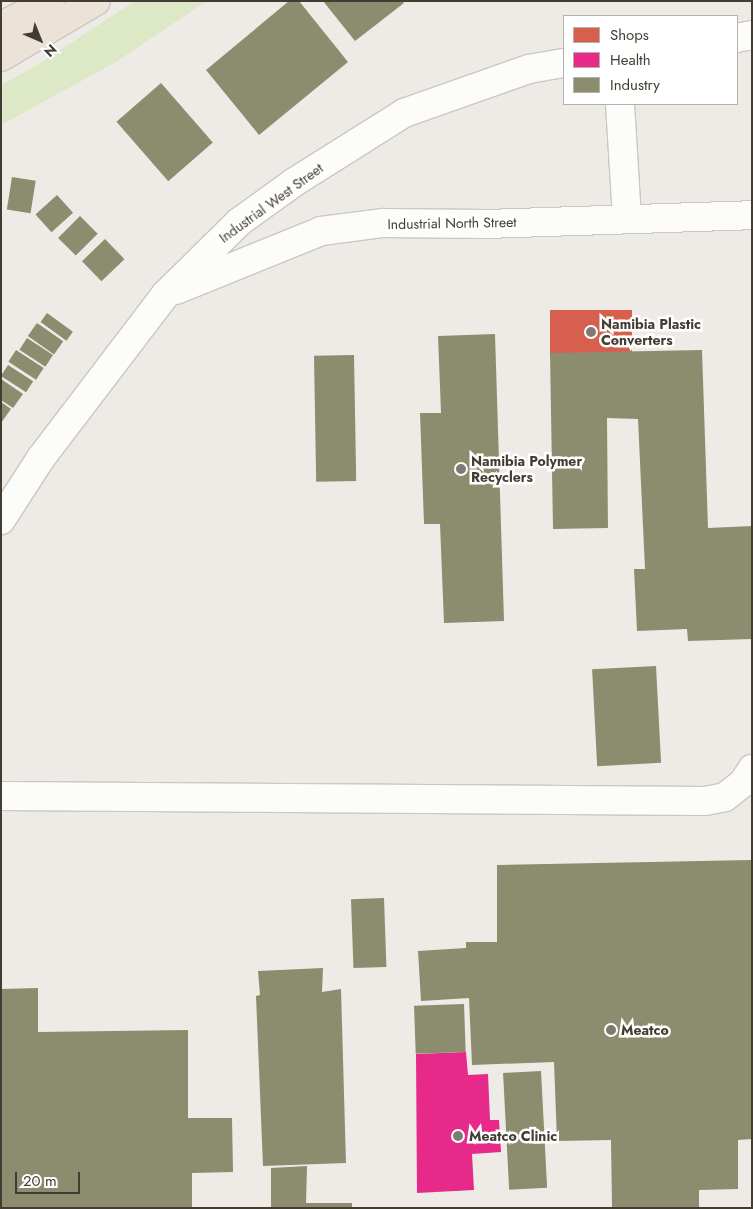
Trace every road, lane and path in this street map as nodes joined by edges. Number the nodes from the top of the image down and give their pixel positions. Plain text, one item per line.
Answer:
1 (50, 1) edge
2 (96, 1) edge
3 (1, 26) edge
4 (752, 35) edge
5 (738, 38) edge
6 (1, 56) edge
7 (563, 63) edge
8 (620, 105) edge
9 (752, 215) edge
10 (628, 217) junction
11 (165, 295) junction
12 (2, 515) edge
13 (752, 769) edge
14 (1, 796) edge

1 - 3 highway
2 - 6 highway
4 - 5 street
7 - 11 street, Industrial West Street
8 - 10 street
9 - 10 street, Industrial North Street
10 - 11 street, Industrial North Street
11 - 12 street, Industrial West Street
13 - 14 street

